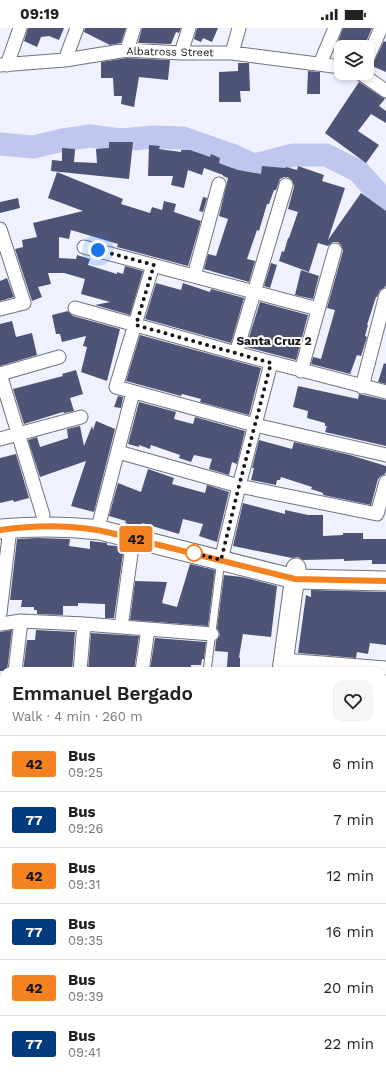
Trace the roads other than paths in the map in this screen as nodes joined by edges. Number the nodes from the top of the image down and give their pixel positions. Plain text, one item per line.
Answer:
1 (20, 28) edge
2 (77, 28) edge
3 (134, 28) edge
4 (189, 28) edge
5 (239, 28) edge
6 (335, 28) edge
7 (381, 28) edge
8 (374, 44) edge
9 (127, 50) junction
10 (181, 53) junction
11 (232, 53) junction
12 (65, 60) junction
13 (320, 64) junction
14 (3, 65) edge
15 (334, 66) edge
16 (371, 80) edge
17 (386, 91) edge
18 (219, 184) dead end
19 (286, 185) dead end
20 (0, 229) edge
21 (84, 247) dead end
22 (335, 250) dead end
23 (154, 265) junction
24 (194, 276) junction
25 (254, 292) junction
26 (386, 295) edge
27 (75, 308) dead end
28 (0, 309) edge
29 (318, 309) junction
30 (136, 325) junction
31 (236, 353) junction
32 (59, 358) dead end
33 (271, 363) junction
34 (301, 370) junction
35 (0, 374) edge
36 (362, 387) junction
37 (133, 392) junction
38 (386, 392) edge
39 (81, 417) dead end
40 (256, 425) junction
41 (18, 434) junction
42 (0, 439) edge
43 (118, 452) junction
44 (386, 455) edge
45 (386, 482) edge
46 (239, 486) junction
47 (43, 515) junction
48 (100, 520) junction
49 (3, 525) edge
50 (133, 539) junction
51 (222, 556) junction
52 (386, 570) edge
53 (295, 574) junction
54 (386, 581) edge
55 (0, 613) edge
56 (21, 621) junction
57 (0, 624) edge
58 (84, 624) junction
59 (121, 627) junction
60 (148, 629) junction
61 (212, 634) junction
62 (283, 665) edge
63 (15, 667) edge
64 (80, 667) edge
65 (143, 667) edge
66 (208, 667) edge
67 (320, 667) edge

1 - 14 street
2 - 12 street
3 - 9 street
4 - 10 street
5 - 11 street
6 - 13 street
7 - 8 street
9 - 10 street, Albatross Street
9 - 12 street, Albatross Street
10 - 11 street, Albatross Street
11 - 13 street, Albatross Street
12 - 14 street, Albatross Street
13 - 15 street, Albatross Street
16 - 17 street
18 - 24 street
19 - 25 street
20 - 28 street
21 - 23 street
22 - 29 street
23 - 24 street
23 - 30 street
24 - 25 street
25 - 29 street
25 - 31 street
26 - 36 street
27 - 30 street
29 - 34 street
30 - 31 street
30 - 37 street
31 - 33 street
32 - 35 street
33 - 34 street
33 - 40 street
34 - 36 street
35 - 41 street
36 - 38 street
37 - 40 street
37 - 43 street
39 - 41 street
40 - 44 street
40 - 46 street
41 - 42 street
41 - 47 street
43 - 46 street
43 - 48 street
45 - 46 street
46 - 51 street
47 - 48 street
47 - 49 street
48 - 51 street
49 - 50 street
49 - 55 street
50 - 51 street
50 - 59 street
51 - 53 street
51 - 61 lane
52 - 53 street
53 - 54 street
53 - 62 street
56 - 57 street
56 - 58 street
56 - 63 street
58 - 59 street
58 - 64 street
59 - 60 street
60 - 61 street
60 - 65 street
61 - 66 lane
62 - 67 street

